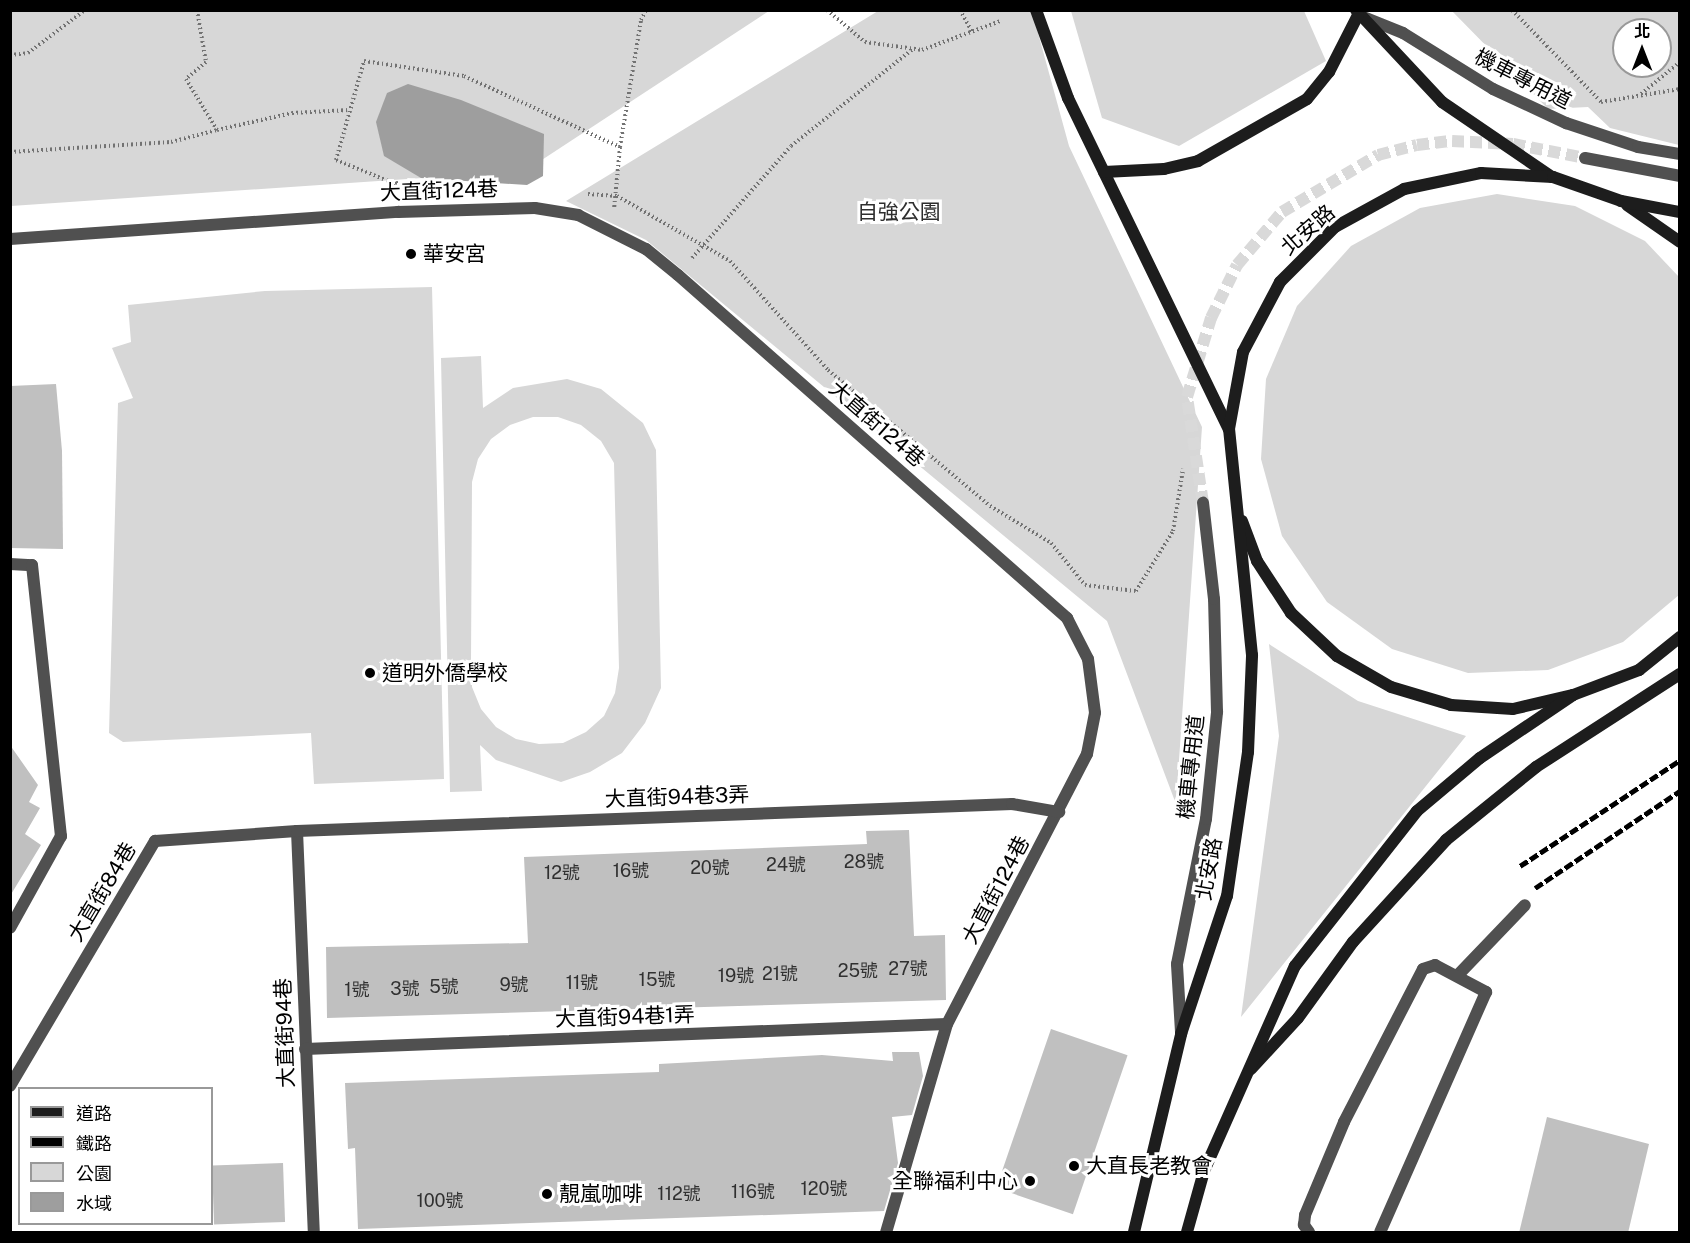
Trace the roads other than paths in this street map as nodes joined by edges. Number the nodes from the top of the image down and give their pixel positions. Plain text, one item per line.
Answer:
1 (1036, 10) edge
2 (1357, 13) edge
3 (1680, 154) edge
4 (1585, 158) tunnel mouth
5 (1104, 172) junction
6 (1680, 176) edge
7 (1553, 177) junction
8 (1621, 201) junction
9 (1680, 212) edge
10 (10, 239) edge
11 (1680, 242) edge
12 (1229, 429) junction
13 (1203, 503) tunnel mouth
14 (1236, 503) junction
15 (10, 564) edge
16 (1680, 637) edge
17 (1680, 674) edge
18 (1573, 694) junction
19 (1059, 812) junction
20 (297, 831) junction
21 (1525, 905) dead end
22 (10, 928) edge
23 (1457, 976) junction
24 (947, 1024) junction
25 (1181, 1034) junction
26 (305, 1049) junction
27 (1244, 1077) junction
28 (10, 1086) edge
29 (314, 1233) edge
30 (886, 1233) edge
31 (1134, 1233) edge
32 (1187, 1233) edge
33 (1309, 1233) edge
34 (1380, 1233) edge

1 - 5 main road
2 - 3 street, 機車專用道
2 - 5 main road
2 - 7 main road
4 - 6 street
5 - 12 main road
7 - 8 main road, 北安路
7 - 12 main road, 北安路
8 - 9 main road, 北安路
8 - 11 main road, 北安路
10 - 19 street, 大直街124巷
12 - 14 main road, 北安路
13 - 25 street, 機車專用道
14 - 18 main road, 北安路
14 - 25 main road, 北安路
15 - 22 street
16 - 18 main road, 北安路
17 - 27 main road
18 - 27 main road, 北安路
19 - 20 street, 大直街94巷3弄
19 - 24 street, 大直街124巷
20 - 26 street, 大直街94巷
20 - 28 street, 大直街84巷
21 - 23 street
23 - 33 street
23 - 34 street
24 - 26 street, 大直街94巷1弄
24 - 30 street, 大直街124巷
25 - 31 main road, 北安路
26 - 29 street, 大直街94巷
27 - 32 main road, 北安路

